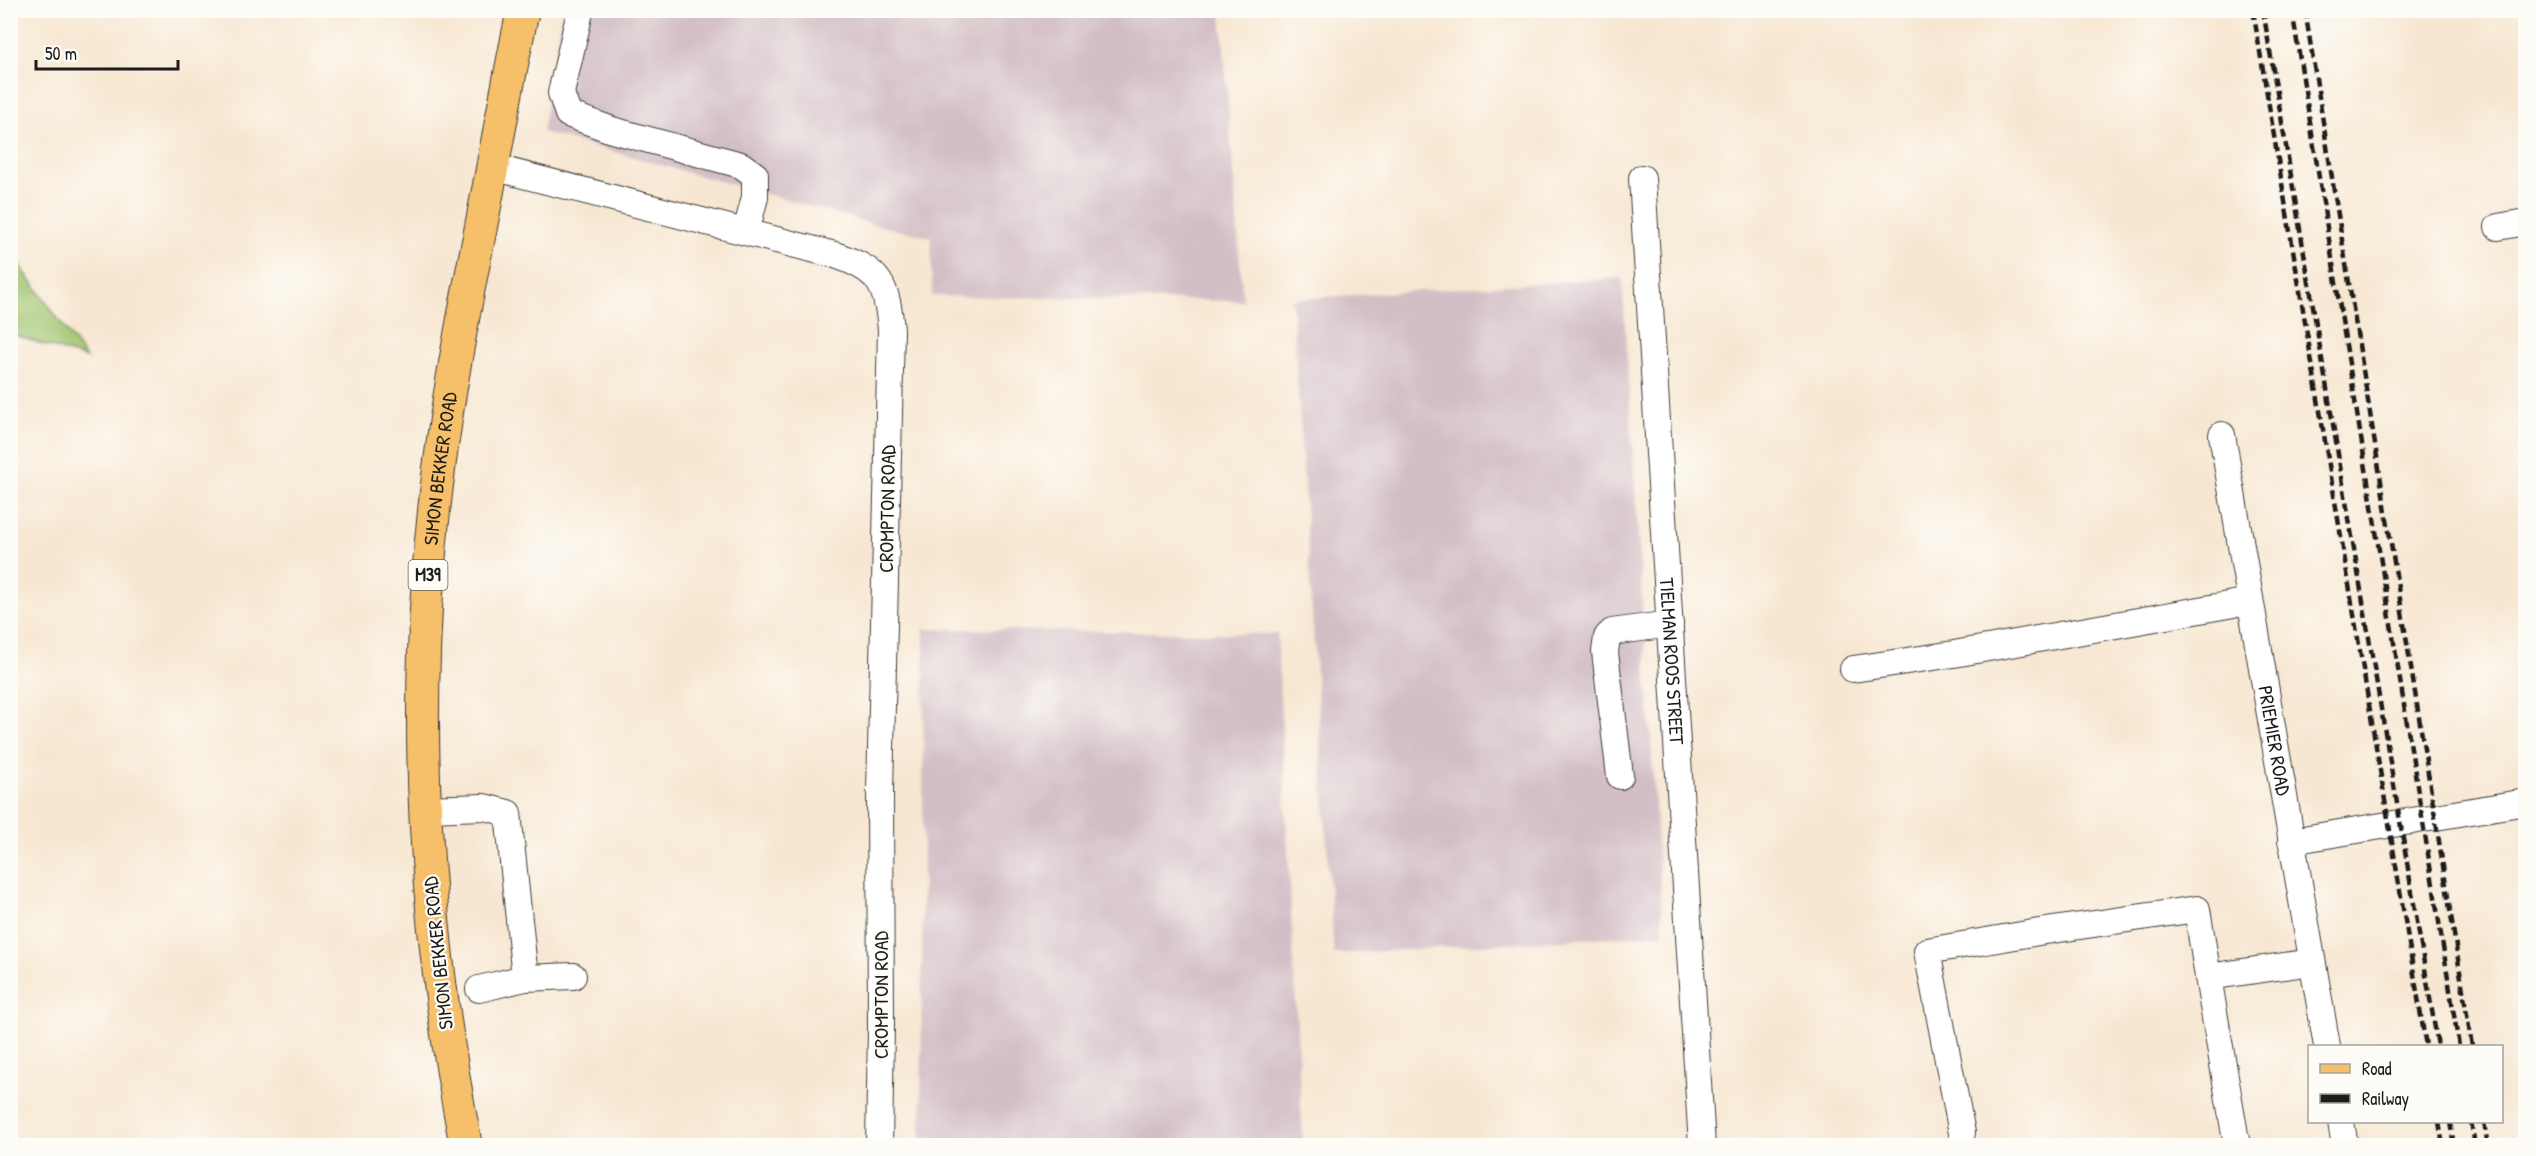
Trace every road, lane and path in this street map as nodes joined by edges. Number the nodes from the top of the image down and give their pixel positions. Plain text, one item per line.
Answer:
1 (523, 10) edge
2 (580, 12) edge
3 (492, 167) junction
4 (1642, 178) dead end
5 (2526, 222) edge
6 (2499, 227) dead end
7 (746, 232) junction
8 (2222, 435) dead end
9 (2250, 601) junction
10 (1670, 624) junction
11 (1852, 669) dead end
12 (1620, 776) dead end
13 (2526, 802) edge
14 (426, 809) junction
15 (2291, 841) junction
16 (2312, 962) junction
17 (573, 976) dead end
18 (2208, 976) junction
19 (525, 978) junction
20 (479, 989) dead end
21 (2327, 1045) edge
22 (2341, 1123) edge
23 (1962, 1133) dead end
24 (466, 1146) edge
25 (879, 1146) edge
26 (1702, 1146) edge
27 (2237, 1146) edge
28 (2345, 1146) edge

1 - 3 main road, SIMON BEKKER ROAD / M39
2 - 7 street
3 - 7 street, CROMPTON ROAD
3 - 14 main road, SIMON BEKKER ROAD / M39
4 - 10 street, TIELMAN ROOS STREET
5 - 6 street
7 - 25 street, CROMPTON ROAD
8 - 9 street, PRIEMIER ROAD
9 - 11 street
9 - 15 street, PRIEMIER ROAD
10 - 12 street
10 - 26 street, TIELMAN ROOS STREET
13 - 15 street
14 - 19 street
14 - 24 main road, SIMON BEKKER ROAD / M39
15 - 16 street, PRIEMIER ROAD
16 - 18 street
16 - 21 street, PRIEMIER ROAD
17 - 19 street
18 - 23 street
18 - 27 street
19 - 20 street
22 - 28 street

